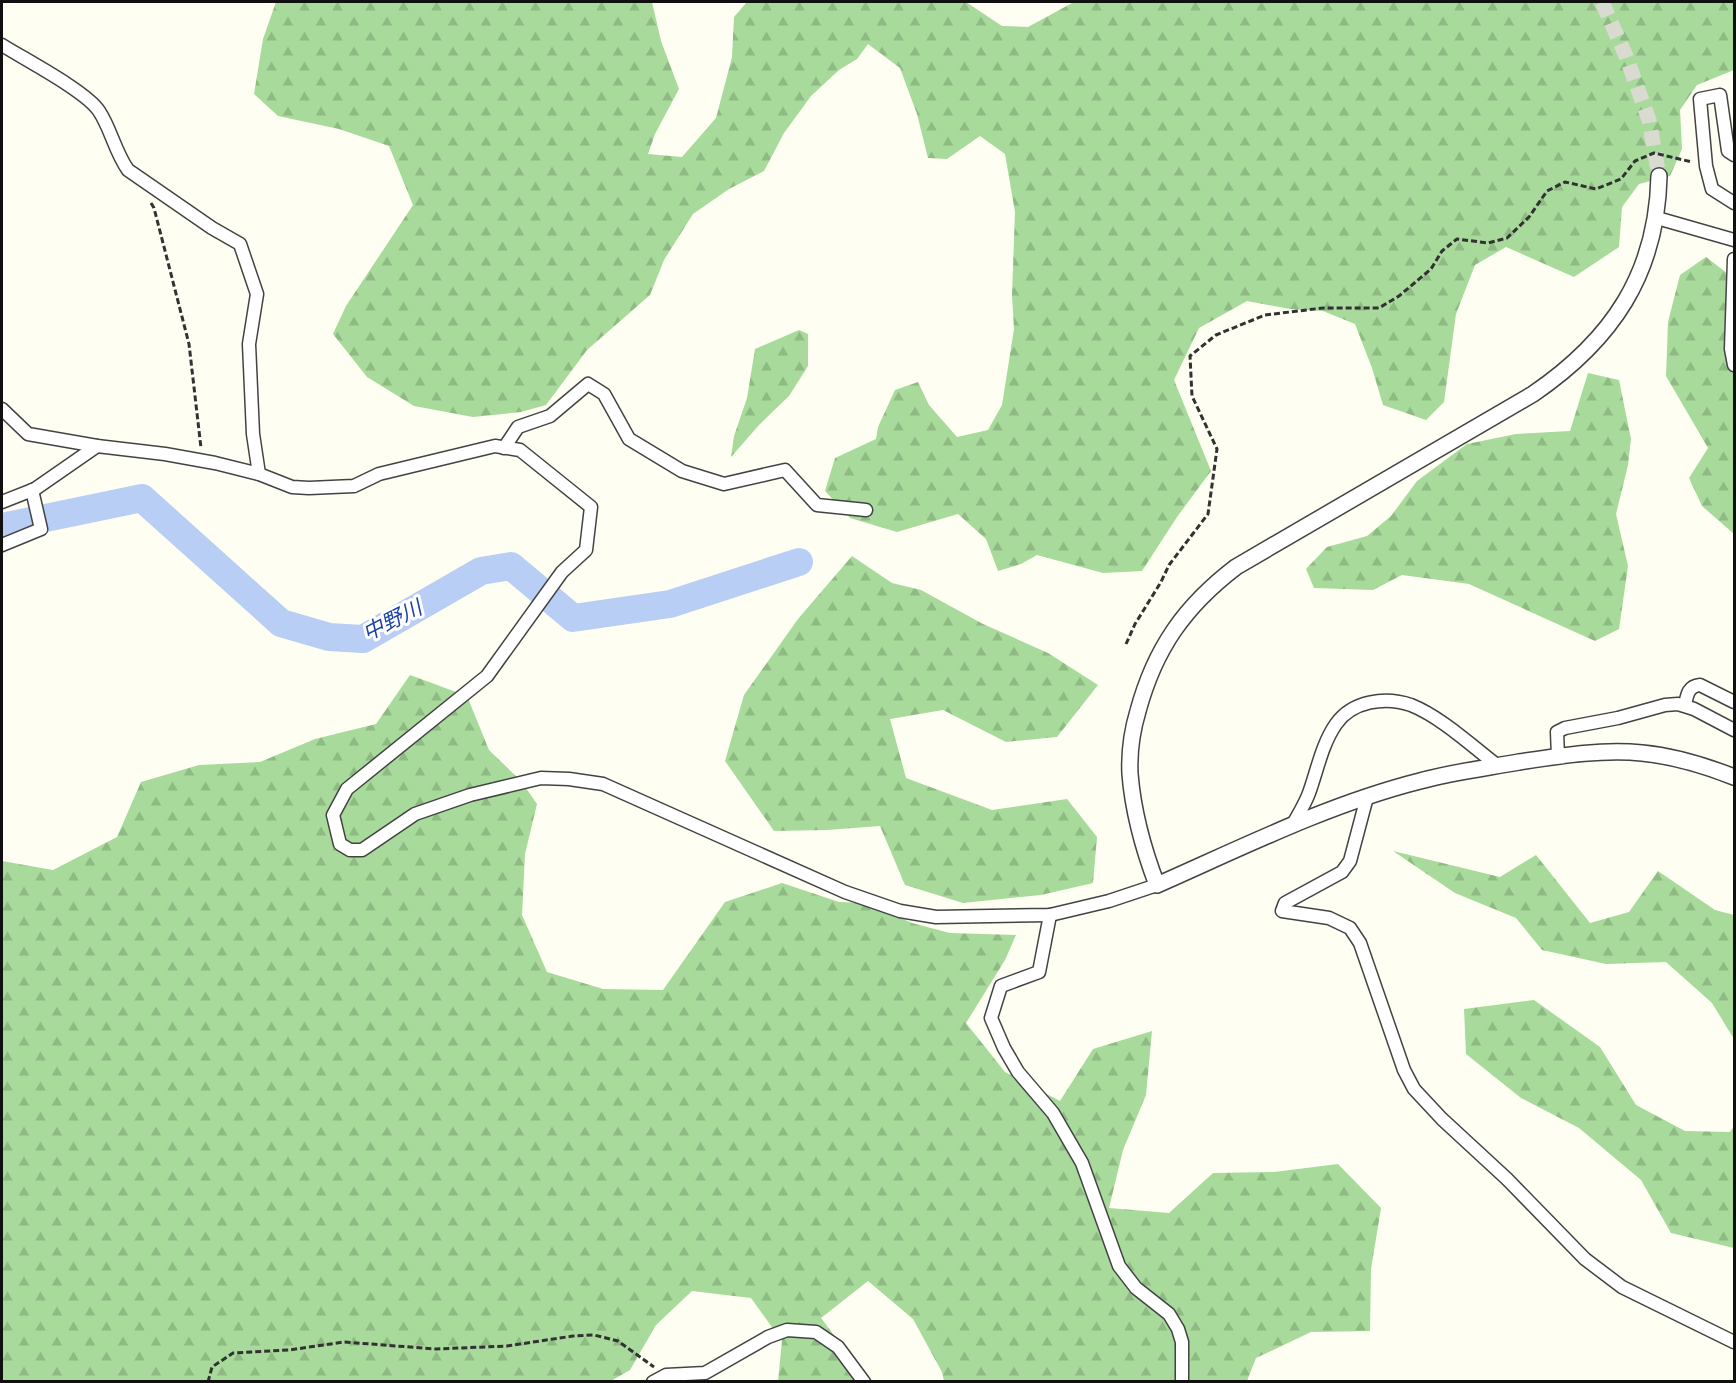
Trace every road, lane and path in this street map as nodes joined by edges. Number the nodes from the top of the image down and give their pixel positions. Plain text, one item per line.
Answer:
1 (2, 45) edge
2 (1734, 155) edge
3 (1706, 166) junction
4 (1659, 176) tunnel mouth
5 (148, 200) dead end
6 (1734, 203) edge
7 (1656, 218) junction
8 (1734, 240) edge
9 (1734, 259) edge
10 (1734, 365) edge
11 (2, 409) edge
12 (97, 447) junction
13 (504, 448) junction
14 (203, 461) junction
15 (258, 474) junction
16 (32, 490) junction
17 (2, 502) edge
18 (866, 510) dead end
19 (2, 545) edge
20 (1126, 644) dead end
21 (1734, 702) edge
22 (1685, 705) junction
23 (1734, 730) edge
24 (1558, 756) junction
25 (1498, 766) junction
26 (1734, 777) edge
27 (1367, 797) junction
28 (1292, 826) junction
29 (1157, 885) junction
30 (1050, 915) junction
31 (1734, 1342) edge
32 (666, 1375) junction
33 (208, 1382) edge
34 (653, 1382) edge
35 (864, 1382) edge
36 (1182, 1382) edge

1 - 15 street
2 - 3 street
3 - 6 street
3 - 20 path
4 - 7 street
5 - 14 path
7 - 8 street
7 - 29 street
9 - 10 street
11 - 12 street
12 - 14 street
12 - 16 street
13 - 15 street
13 - 18 street
13 - 30 street
14 - 15 street
16 - 17 street
16 - 19 street
21 - 22 street
22 - 23 street
22 - 24 street
24 - 25 street
24 - 26 street
25 - 27 street
25 - 28 street
27 - 28 street
27 - 31 street
28 - 29 street
29 - 30 street
30 - 36 street
32 - 33 path
32 - 34 street
32 - 35 street

